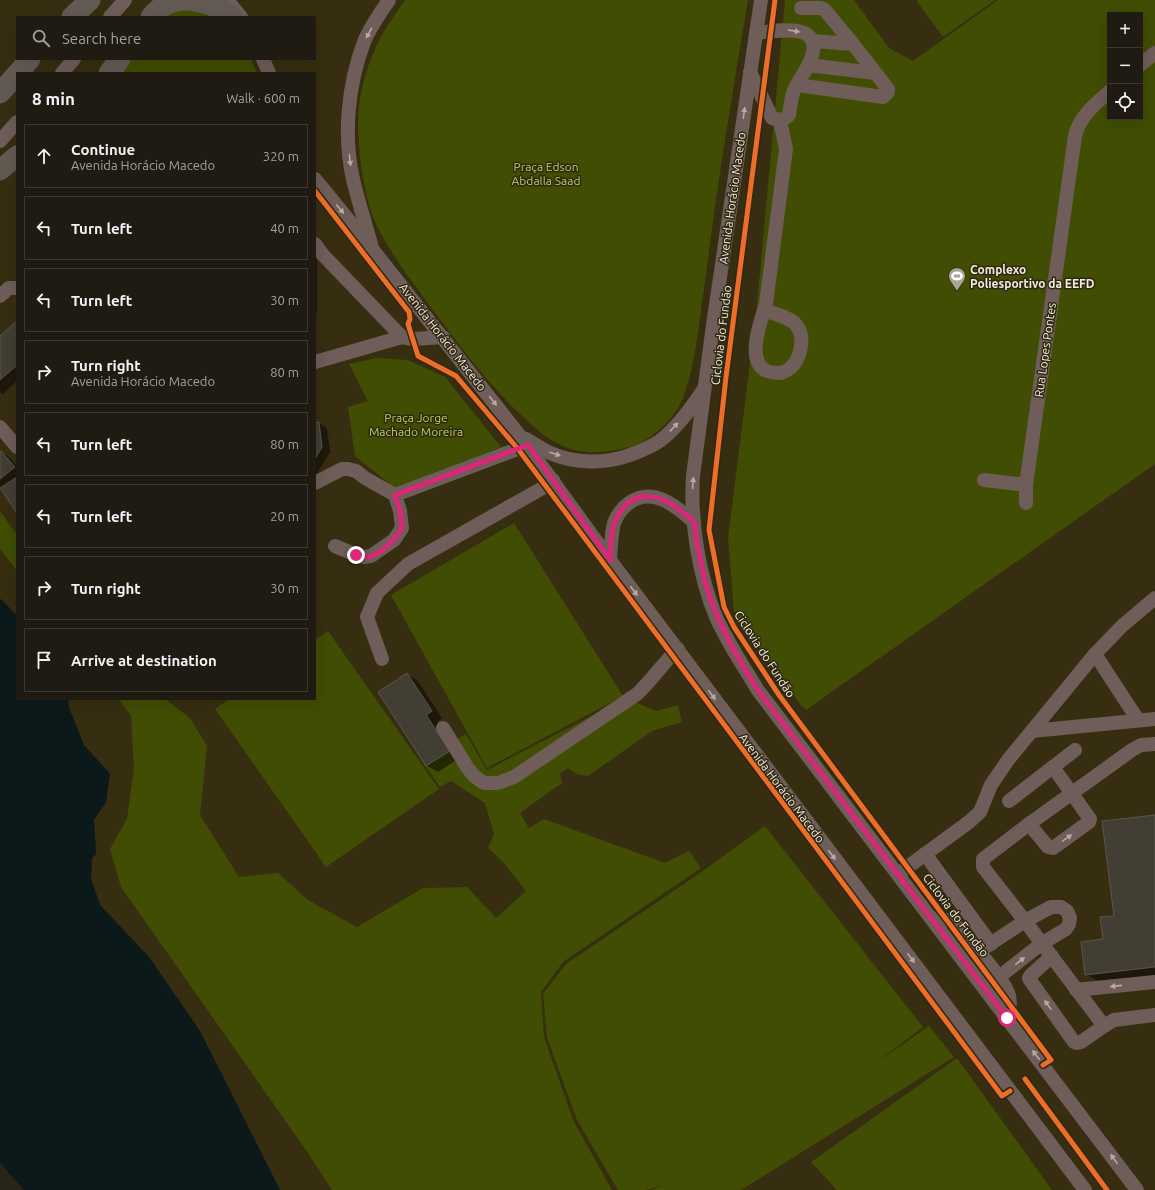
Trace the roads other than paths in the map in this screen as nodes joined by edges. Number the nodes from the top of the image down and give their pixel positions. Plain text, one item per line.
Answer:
1 (78, 0) edge
2 (90, 0) edge
3 (125, 0) edge
4 (153, 0) edge
5 (184, 0) edge
6 (188, 0) edge
7 (227, 0) edge
8 (389, 0) edge
9 (760, 0) edge
10 (801, 8) dead end
11 (65, 16) edge
12 (73, 16) edge
13 (111, 16) edge
14 (146, 16) edge
15 (151, 16) edge
16 (230, 16) edge
17 (240, 16) edge
18 (756, 33) junction
19 (812, 41) junction
20 (853, 44) junction
21 (1155, 53) edge
22 (29, 60) edge
23 (73, 60) edge
24 (119, 60) edge
25 (263, 60) edge
26 (1143, 63) edge
27 (808, 65) junction
28 (19, 72) edge
29 (63, 72) edge
30 (110, 72) edge
31 (269, 72) edge
32 (750, 72) junction
33 (875, 73) junction
34 (16, 75) edge
35 (797, 85) junction
36 (0, 94) edge
37 (1107, 94) edge
38 (780, 120) junction
39 (16, 123) edge
40 (0, 141) edge
41 (16, 157) edge
42 (0, 170) edge
43 (316, 180) edge
44 (316, 245) edge
45 (373, 250) junction
46 (16, 288) edge
47 (0, 296) edge
48 (764, 310) dead end
49 (402, 337) junction
50 (443, 337) junction
51 (316, 362) edge
52 (705, 387) junction
53 (0, 421) edge
54 (0, 427) edge
55 (16, 429) edge
56 (524, 441) junction
57 (16, 445) edge
58 (553, 480) junction
59 (984, 480) dead end
60 (316, 482) edge
61 (1026, 486) junction
62 (395, 495) junction
63 (1026, 503) dead end
64 (694, 522) junction
65 (335, 546) dead end
66 (610, 560) junction
67 (1155, 598) edge
68 (678, 649) junction
69 (1095, 654) junction
70 (382, 659) dead end
71 (1155, 719) edge
72 (1138, 720) junction
73 (443, 728) dead end
74 (1032, 731) junction
75 (1155, 744) edge
76 (1075, 750) dead end
77 (1053, 767) junction
78 (1072, 793) junction
79 (1008, 801) dead end
80 (1029, 824) junction
81 (925, 854) junction
82 (898, 874) junction
83 (933, 919) junction
84 (1025, 921) junction
85 (991, 944) junction
86 (1042, 944) junction
87 (978, 952) junction
88 (1052, 956) junction
89 (999, 977) junction
90 (1155, 982) edge
91 (1076, 990) junction
92 (1155, 1015) edge
93 (1007, 1018) junction
94 (1104, 1026) junction
95 (1085, 1190) edge
96 (1138, 1190) edge

1 - 11 highway
2 - 12 highway
3 - 13 street
4 - 14 highway
5 - 15 highway
6 - 16 highway
7 - 17 street
8 -> 45 street
9 - 18 street, Avenida Horácio Macedo
10 - 20 street
18 -> 19 street
18 - 32 street, Avenida Horácio Macedo
19 - 20 street
19 - 27 street
20 - 33 street
21 - 26 street
22 - 28 highway
23 - 29 street
24 - 30 highway
25 - 31 street
27 - 33 street
27 - 35 street
32 - 38 street
52 -> 32 street, Avenida Horácio Macedo
33 - 35 street
34 - 36 highway
35 - 38 street
37 - 61 street, Rua Lopes Pontes
38 - 48 street
39 - 40 street
41 - 42 highway
43 -> 45 street, Avenida Horácio Macedo
44 - 49 street
45 - 50 street, Avenida Horácio Macedo
46 - 47 street
49 - 50 street
49 - 51 street
50 -> 56 street, Avenida Horácio Macedo
56 -> 52 street
64 -> 52 street, Avenida Horácio Macedo
53 - 55 street
54 - 57 street
56 - 58 street, Avenida Horácio Macedo
56 - 62 street
58 - 66 street, Avenida Horácio Macedo
58 - 70 street
59 - 61 street
60 - 62 street
61 - 63 street, Rua Lopes Pontes
62 - 65 street
64 - 66 street
64 - 82 street, Avenida Horácio Macedo
66 -> 68 street, Avenida Horácio Macedo
67 - 69 street
68 - 73 street
68 -> 95 street, Avenida Horácio Macedo
69 - 72 street
69 - 74 street
71 - 72 street
72 - 74 street
74 - 81 street
75 - 78 street
76 - 77 street
77 - 78 street
77 - 79 street
78 - 80 street
80 -> 78 street
80 - 84 street
81 - 82 street
81 - 85 street
82 - 83 street, Avenida Horácio Macedo
83 - 87 street
83 - 93 street, Avenida Horácio Macedo
84 - 85 street
84 - 86 street
84 - 86 street
85 - 87 street
86 - 88 street
89 -> 86 street
87 - 89 street
88 - 91 street
94 -> 88 street
89 - 93 street
90 -> 91 street
91 - 94 street
92 - 94 street
96 -> 93 street, Avenida Horácio Macedo

